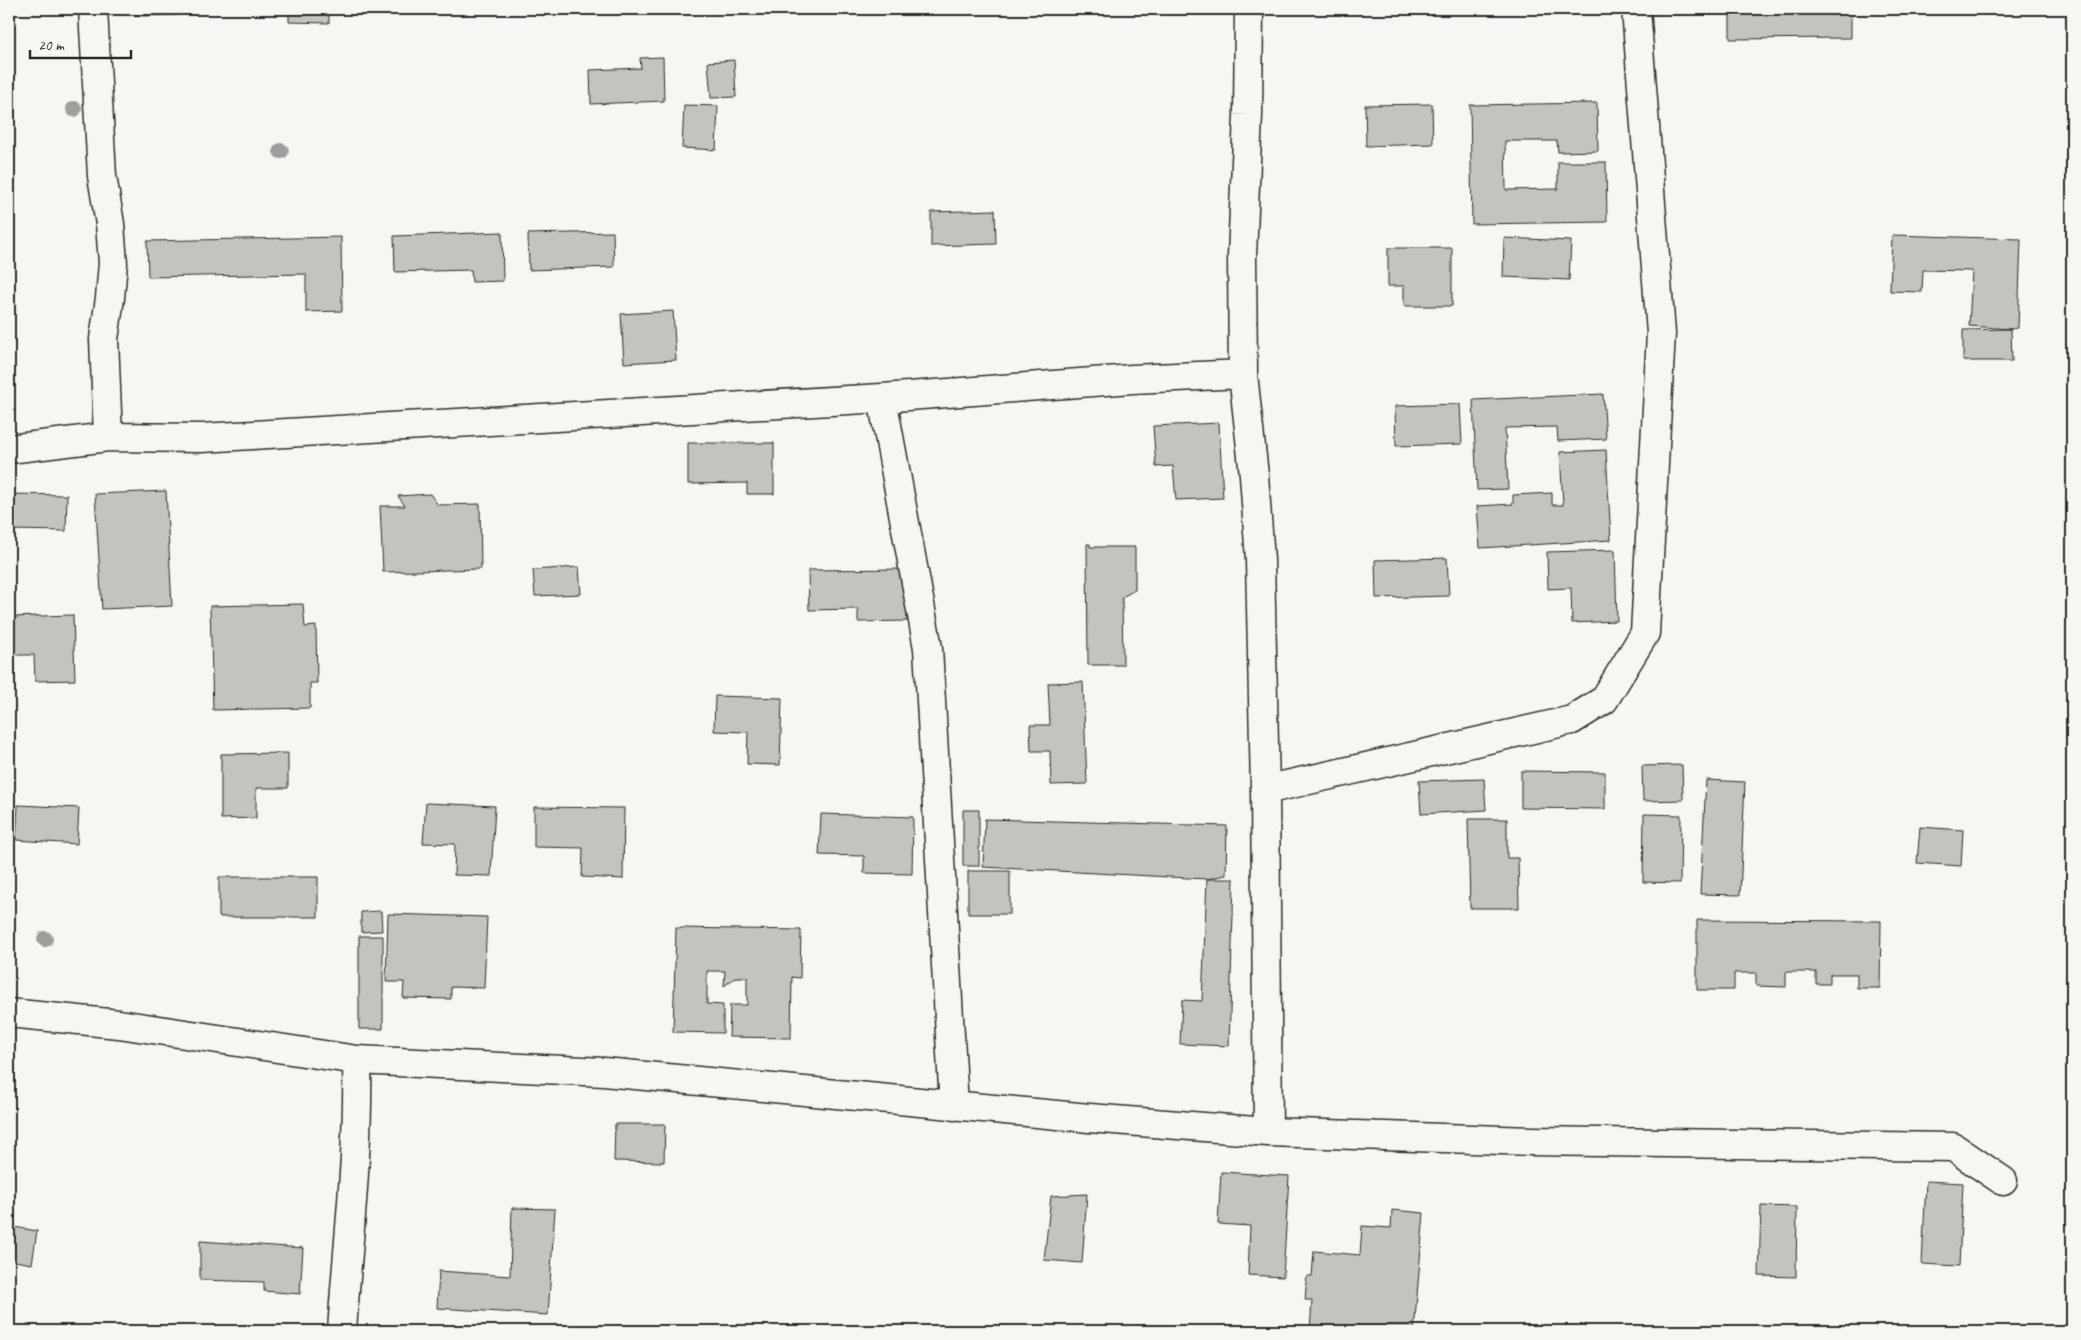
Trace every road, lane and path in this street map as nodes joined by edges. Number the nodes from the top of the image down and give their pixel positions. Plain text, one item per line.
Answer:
1 (93, 9) edge
2 (1248, 9) edge
3 (1636, 9) edge
4 (1243, 374) junction
5 (882, 398) junction
6 (108, 437) junction
7 (9, 450) edge
8 (1266, 790) junction
9 (9, 1013) edge
10 (357, 1060) junction
11 (954, 1106) junction
12 (1268, 1132) junction
13 (2003, 1181) dead end
14 (342, 1331) edge

1 - 6 street
2 - 4 street
3 - 8 street
4 - 5 street
4 - 8 street
5 - 6 street
5 - 11 street
6 - 7 street
8 - 12 street
9 - 10 street
10 - 11 street
10 - 14 street
11 - 12 street
12 - 13 street

